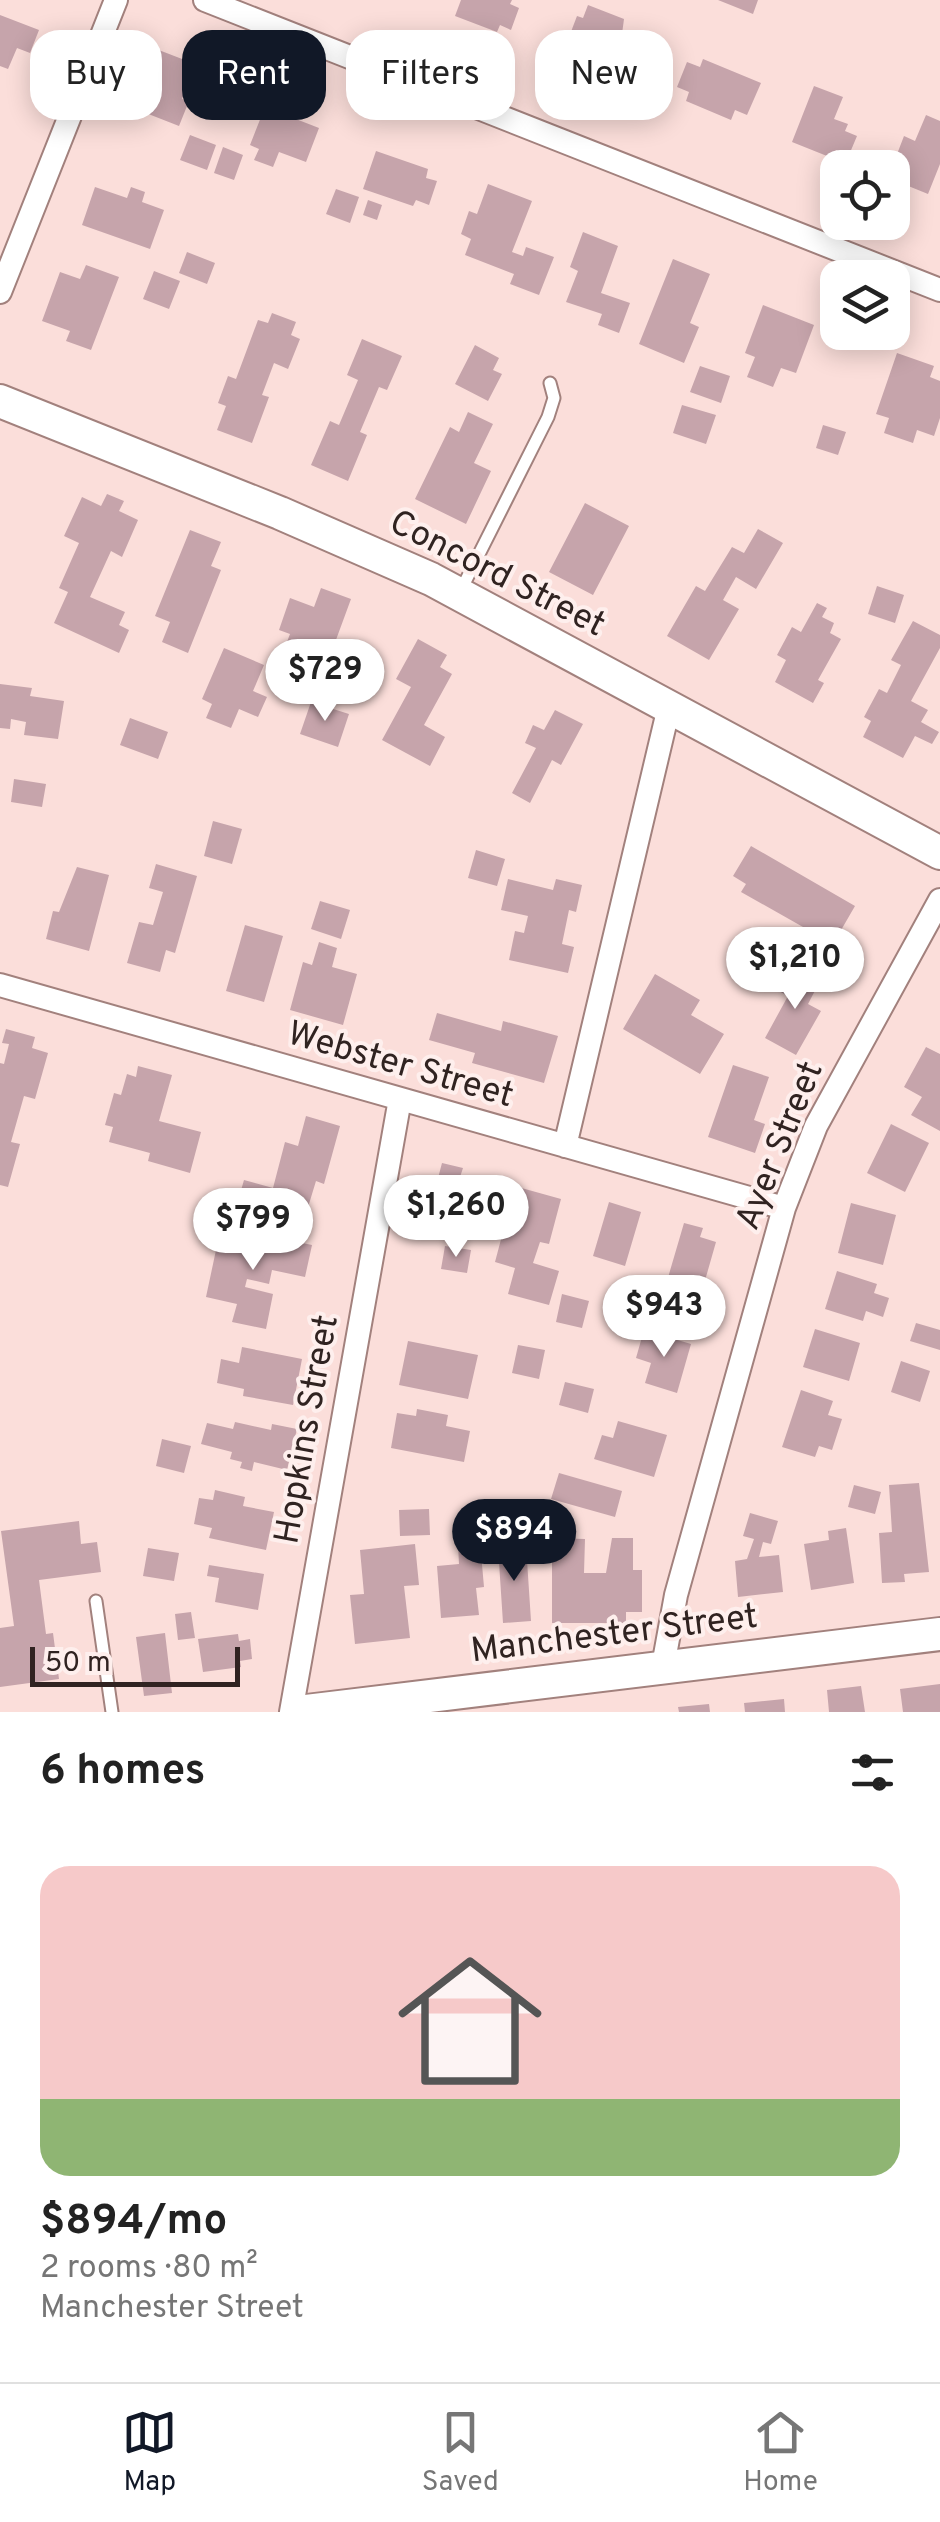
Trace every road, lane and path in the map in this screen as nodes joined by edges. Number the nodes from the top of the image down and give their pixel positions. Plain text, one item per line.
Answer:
1 (116, 0) edge
2 (205, 0) edge
3 (940, 290) edge
4 (0, 292) edge
5 (550, 383) dead end
6 (0, 402) edge
7 (459, 594) junction
8 (669, 707) junction
9 (940, 854) edge
10 (940, 900) edge
11 (0, 985) edge
12 (400, 1099) junction
13 (565, 1146) junction
14 (784, 1208) junction
15 (96, 1600) dead end
16 (940, 1634) edge
17 (663, 1666) junction
18 (112, 1712) edge
19 (291, 1712) edge
20 (298, 1712) edge

1 - 4 street
2 - 3 street
5 - 7 lane
6 - 7 main road, Concord Street
7 - 8 main road, Concord Street
8 - 9 main road, Concord Street
8 - 13 street
10 - 14 street, Ayer Street
11 - 12 street, Webster Street
12 - 13 street, Webster Street
12 - 19 street, Hopkins Street
13 - 14 street, Webster Street
14 - 17 street, Ayer Street
15 - 18 lane
16 - 17 main road, Manchester Street
17 - 20 main road, Manchester Street

